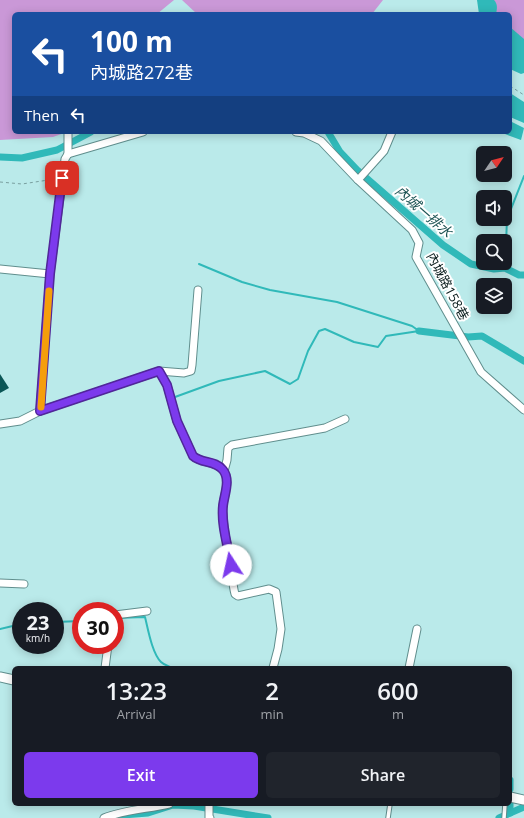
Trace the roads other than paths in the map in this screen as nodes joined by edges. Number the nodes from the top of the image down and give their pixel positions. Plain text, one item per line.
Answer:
1 (136, 134) edge
2 (306, 134) edge
3 (391, 134) edge
4 (68, 136) edge
5 (68, 152) junction
6 (359, 179) junction
7 (0, 269) edge
8 (50, 274) junction
9 (198, 290) dead end
10 (159, 371) junction
11 (524, 410) edge
12 (40, 411) junction
13 (345, 419) dead end
14 (0, 424) edge
15 (224, 471) junction
16 (0, 583) edge
17 (24, 584) dead end
18 (147, 611) dead end
19 (124, 614) edge
20 (417, 629) dead end
21 (107, 654) edge
22 (105, 666) edge
23 (274, 666) edge
24 (409, 666) edge
25 (0, 677) edge
26 (12, 680) edge
27 (512, 797) edge
28 (524, 800) edge
29 (161, 806) edge
30 (208, 806) edge
31 (390, 806) edge
32 (505, 806) edge
33 (104, 818) edge
34 (209, 818) edge
35 (388, 818) edge
36 (504, 818) edge

1 - 5 street
2 - 6 street, 內城路158巷
3 - 6 street
4 - 5 street
5 - 8 street
6 - 11 street, 內城路158巷
7 - 8 street
8 - 12 street
9 - 10 street
10 - 12 street
10 - 15 street
12 - 14 street
13 - 15 street
15 - 23 street
16 - 17 street
18 - 19 street
20 - 24 street
21 - 22 street
25 - 26 street
27 - 28 street
29 - 33 street
30 - 34 street
31 - 35 lane
32 - 36 lane

